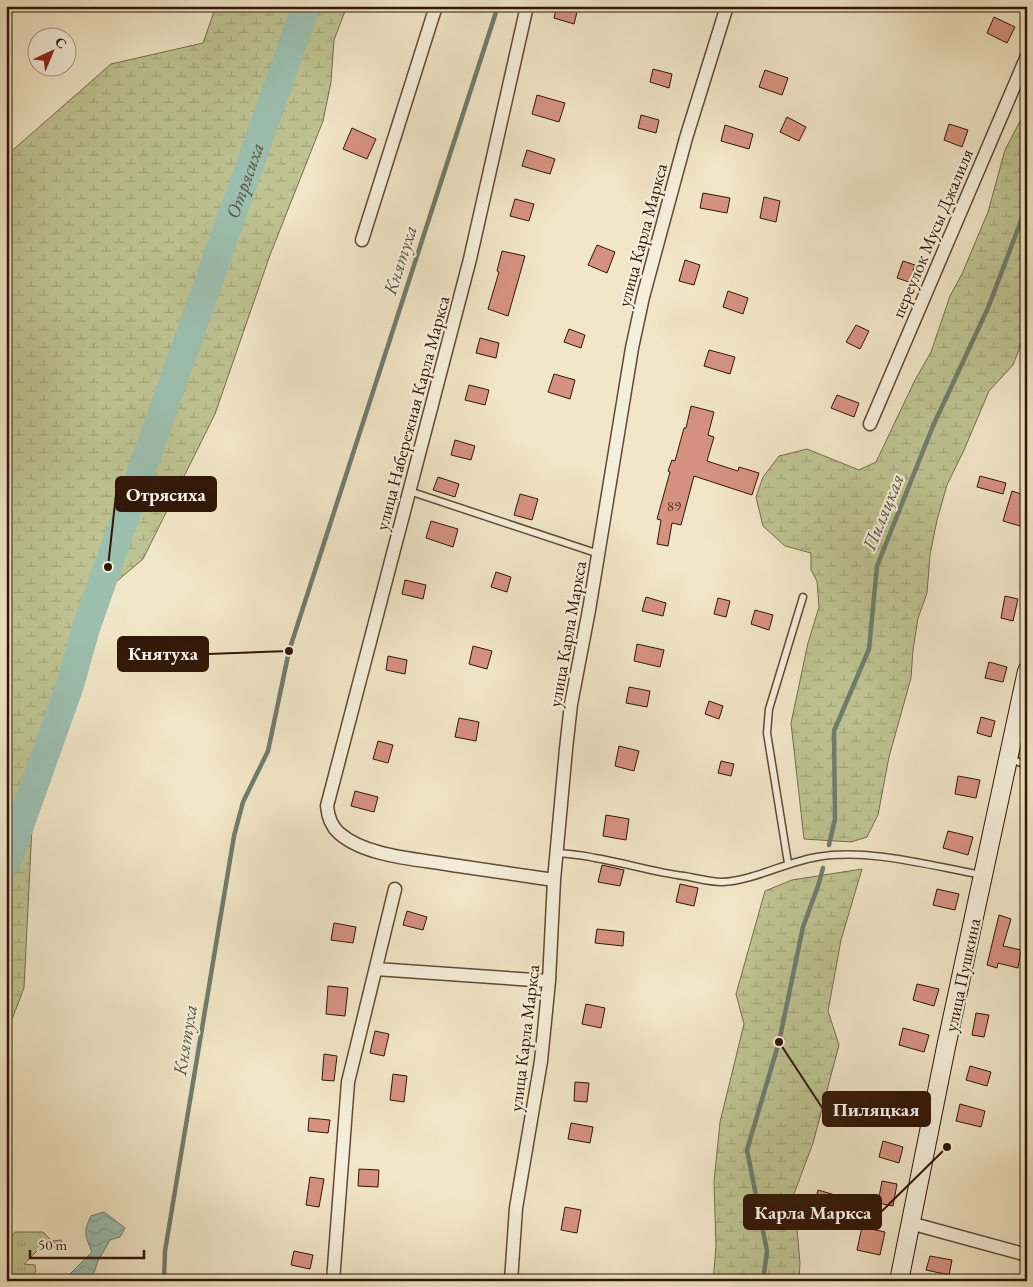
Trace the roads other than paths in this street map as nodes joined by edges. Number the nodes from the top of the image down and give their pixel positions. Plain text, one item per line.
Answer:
1 (436, 6) edge
2 (527, 6) edge
3 (727, 6) edge
4 (1027, 56) edge
5 (362, 240) dead end
6 (870, 424) dead end
7 (409, 491) junction
8 (599, 554) junction
9 (802, 596) dead end
10 (1027, 671) edge
11 (1008, 759) junction
12 (1027, 765) edge
13 (557, 853) junction
14 (788, 863) junction
15 (984, 876) junction
16 (554, 880) junction
17 (395, 889) dead end
18 (376, 969) junction
19 (549, 981) junction
20 (910, 1223) junction
21 (1027, 1255) edge
22 (333, 1281) edge
23 (511, 1281) edge
24 (899, 1281) edge

1 - 5 street
2 - 7 street, улица Набережная Карла Маркса
3 - 8 street, улица Карла Маркса
4 - 6 street, переулок Мусы Джалиля
7 - 8 lane
7 - 16 street, улица Набережная Карла Маркса
8 - 13 street, улица Карла Маркса
9 - 14 lane
10 - 11 street, улица Пушкина
11 - 12 lane
11 - 15 street, улица Пушкина
13 - 14 lane
13 - 16 street, улица Карла Маркса
14 - 15 lane
15 - 20 street, улица Пушкина
16 - 19 street, улица Карла Маркса
17 - 18 street
18 - 19 street
18 - 22 street
19 - 23 street, улица Карла Маркса
20 - 21 street
20 - 24 street, улица Пушкина

